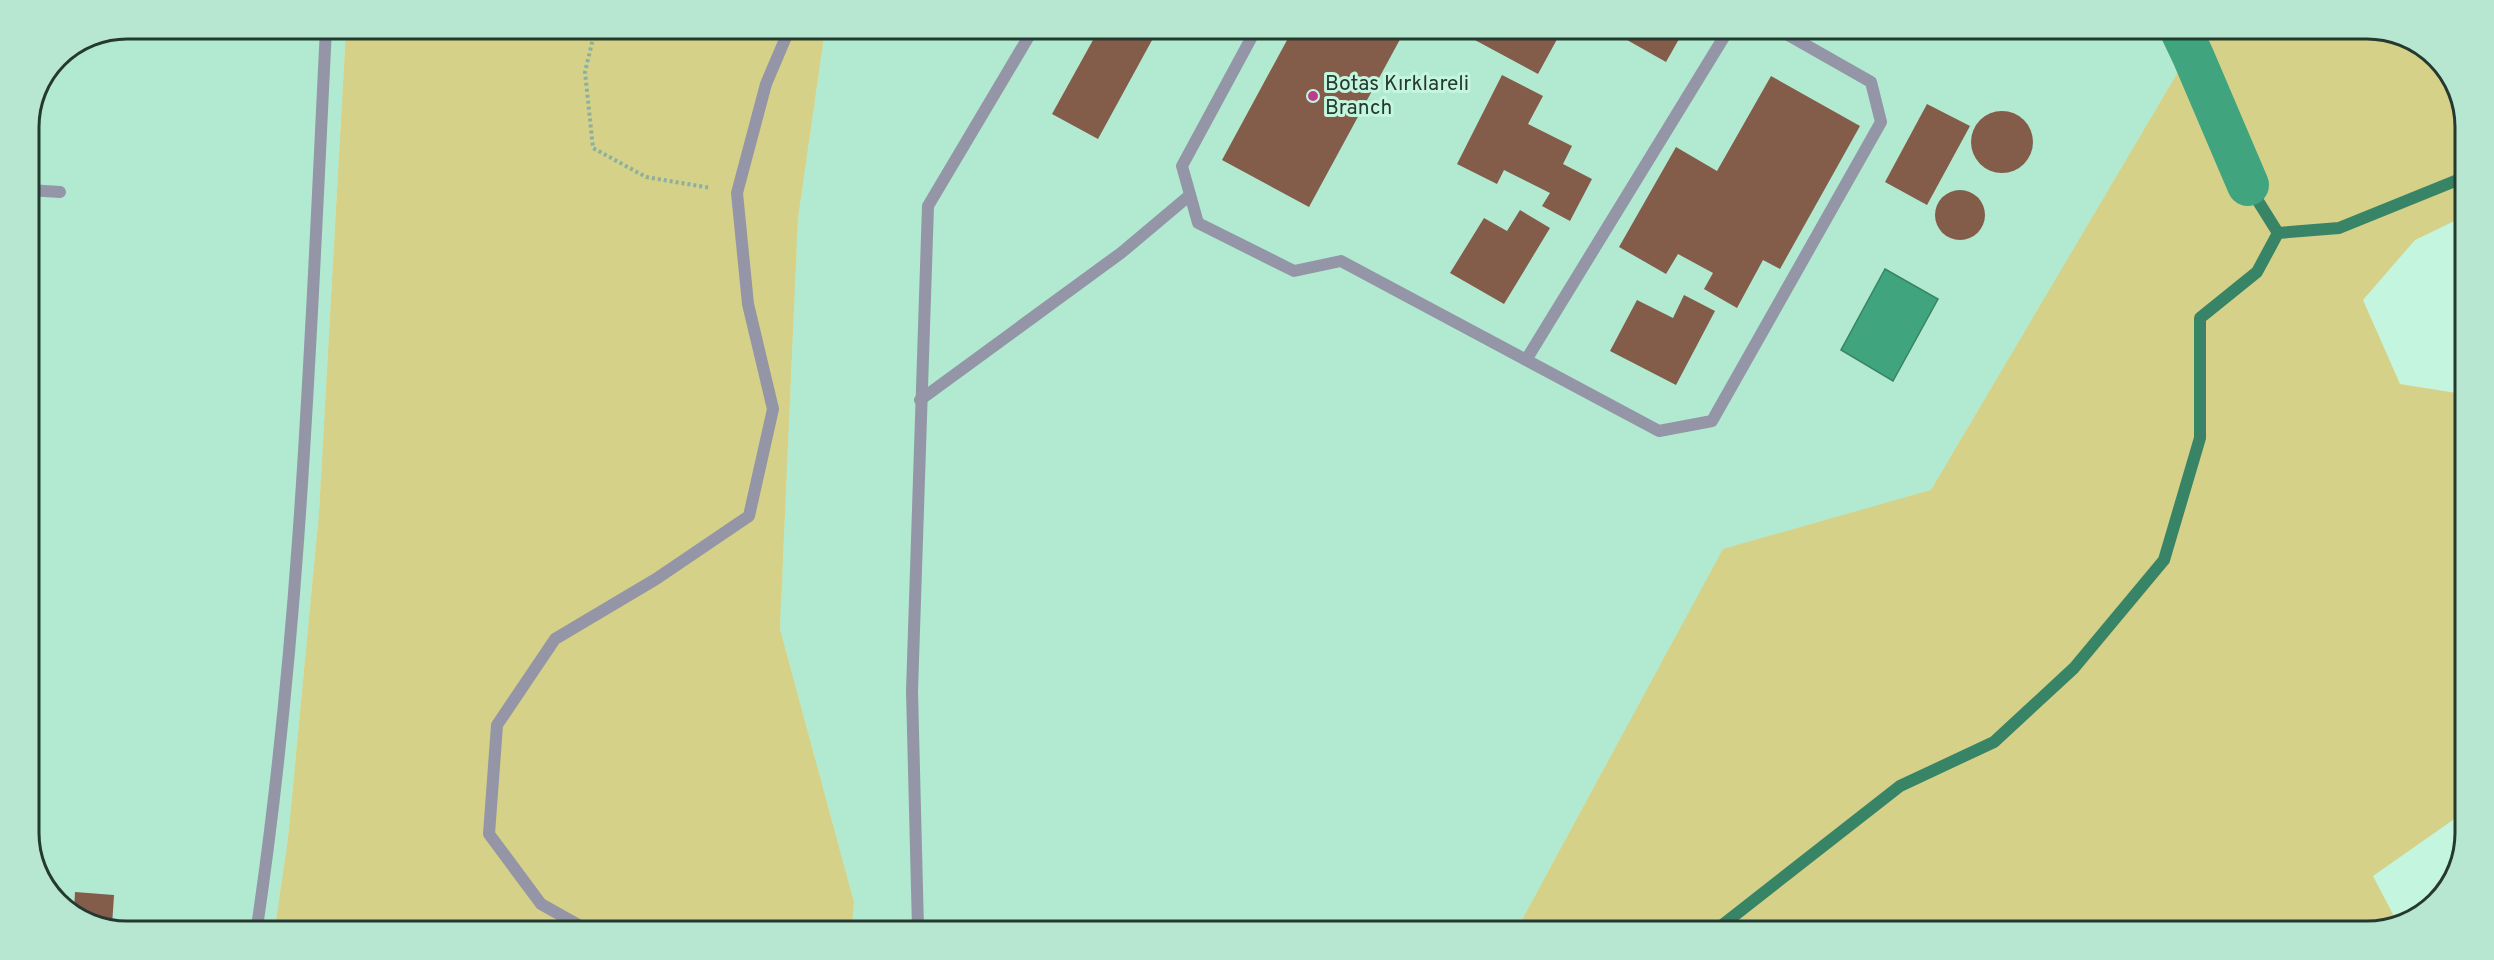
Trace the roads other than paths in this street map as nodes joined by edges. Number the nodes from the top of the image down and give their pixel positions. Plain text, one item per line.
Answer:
1 (325, 39) edge
2 (785, 39) edge
3 (1027, 39) edge
4 (1251, 39) edge
5 (1723, 39) edge
6 (1795, 39) edge
7 (39, 191) edge
8 (60, 192) dead end
9 (1190, 195) junction
10 (1526, 360) junction
11 (920, 400) junction
12 (258, 921) edge
13 (571, 921) edge
14 (918, 921) edge

1 - 12 street
2 - 13 street
3 - 11 street
4 - 9 street
5 - 10 street
6 - 10 street
7 - 8 street
9 - 10 street
9 - 11 street
11 - 14 street

